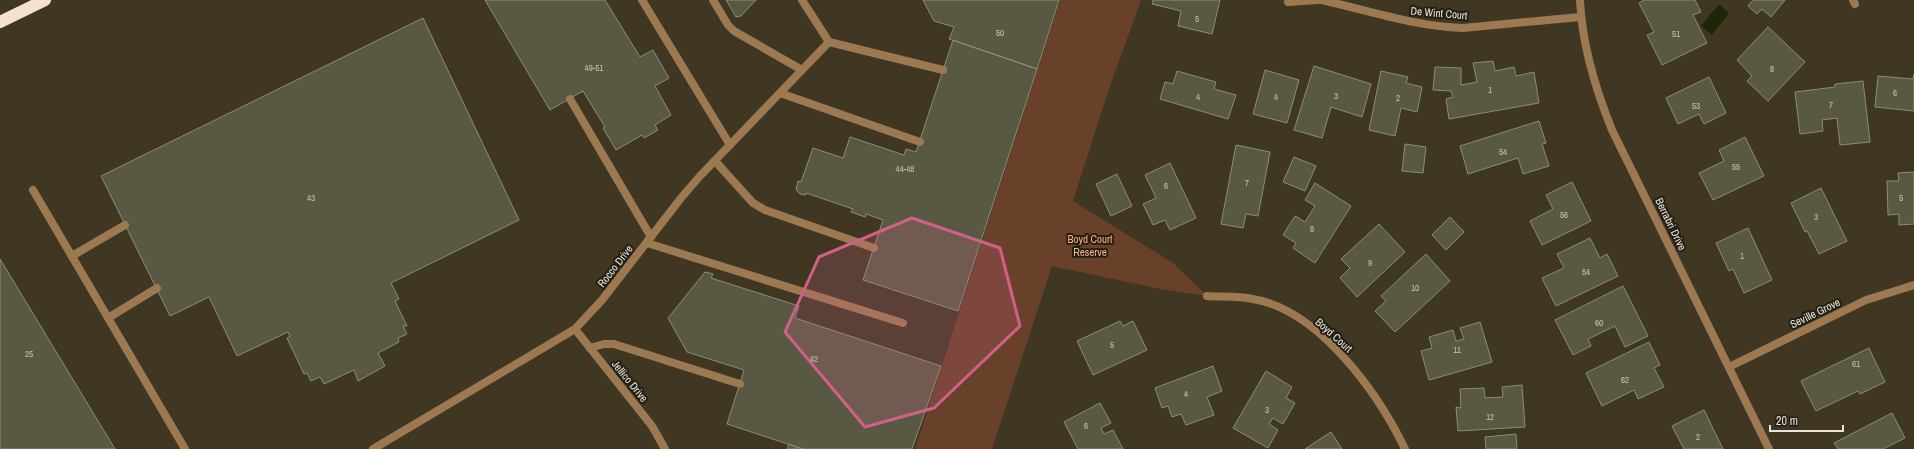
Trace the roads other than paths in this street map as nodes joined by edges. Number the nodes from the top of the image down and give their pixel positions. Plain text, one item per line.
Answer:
1 (45, 0) edge
2 (642, 0) edge
3 (713, 0) edge
4 (802, 0) edge
5 (1318, 0) edge
6 (1322, 0) edge
7 (1580, 0) edge
8 (1288, 2) dead end
9 (1580, 17) junction
10 (0, 22) edge
11 (829, 42) junction
12 (802, 70) junction
13 (943, 70) dead end
14 (780, 93) junction
15 (570, 99) dead end
16 (920, 142) dead end
17 (730, 145) junction
18 (715, 161) junction
19 (33, 190) dead end
20 (126, 225) dead end
21 (649, 240) junction
22 (874, 248) dead end
23 (72, 256) junction
24 (1914, 285) edge
25 (157, 288) dead end
26 (1207, 296) dead end
27 (108, 318) junction
28 (903, 324) dead end
29 (574, 329) junction
30 (590, 348) junction
31 (1729, 367) junction
32 (740, 384) dead end
33 (185, 449) edge
34 (374, 449) edge
35 (665, 449) edge
36 (1405, 449) edge
37 (1769, 449) edge

1 - 10 highway
2 - 17 street
3 - 12 street
4 - 11 street
5 - 8 street
6 - 9 street, De Wint Court
7 - 9 street, Berrabri Drive
9 - 31 street, Berrabri Drive
11 - 12 street, Rocco Drive
11 - 13 street
12 - 14 street, Rocco Drive
14 - 16 street
14 - 17 street, Rocco Drive
15 - 21 street
17 - 18 street, Rocco Drive
18 - 21 street, Rocco Drive
18 - 22 street
19 - 23 street
20 - 23 street
21 - 28 street
21 - 29 street, Rocco Drive
23 - 27 street
24 - 31 street, Seville Grove
25 - 27 street
26 - 36 street, Boyd Court
27 - 33 street
29 - 30 street, Jellico Drive
29 - 34 street, Rocco Drive
30 - 32 street
30 - 35 street, Jellico Drive
31 - 37 street, Berrabri Drive

